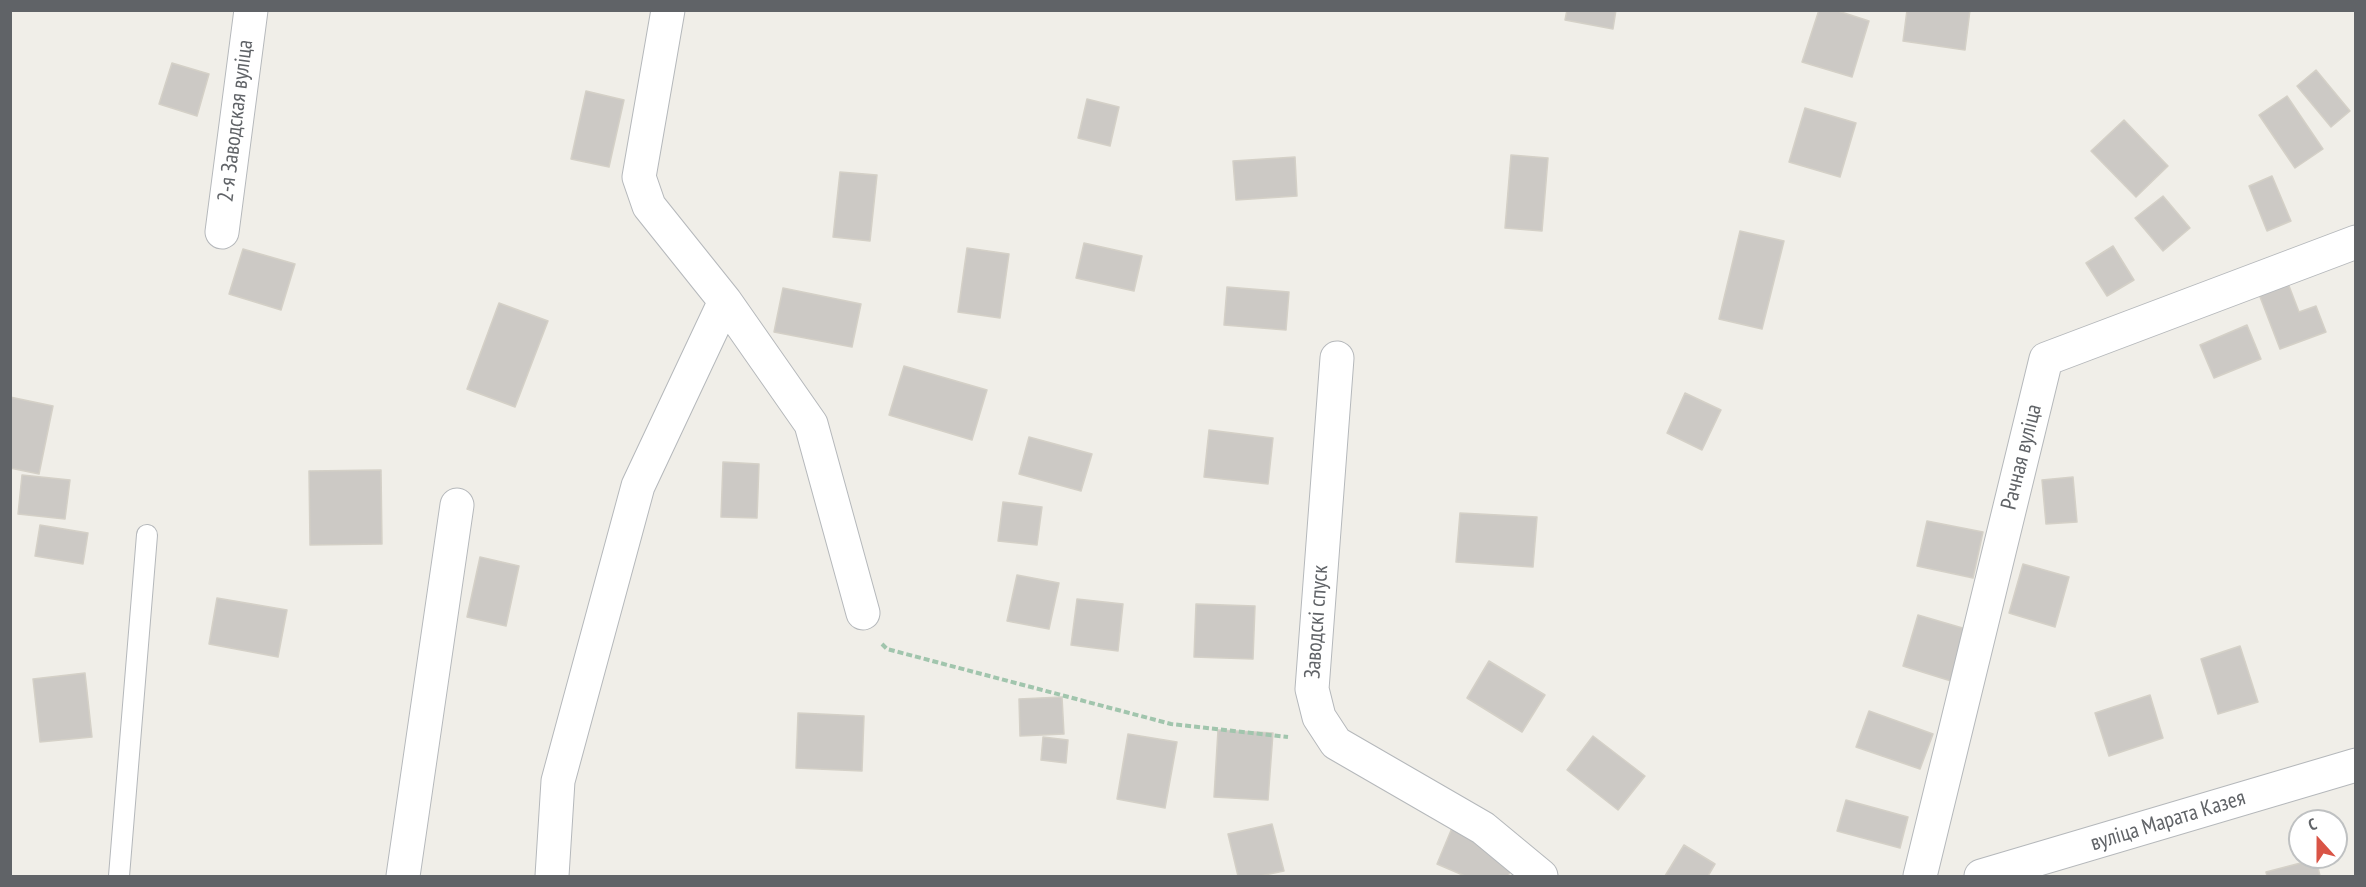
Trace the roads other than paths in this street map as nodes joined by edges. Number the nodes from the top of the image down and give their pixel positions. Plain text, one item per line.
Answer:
1 (251, 10) edge
2 (668, 10) edge
3 (222, 232) dead end
4 (2355, 242) edge
5 (725, 301) junction
6 (1337, 358) dead end
7 (457, 505) dead end
8 (147, 535) dead end
9 (863, 613) road end
10 (2355, 765) edge
11 (119, 876) edge
12 (403, 876) edge
13 (552, 876) edge
14 (1541, 876) edge
15 (1920, 876) edge
16 (1981, 876) edge

1 - 3 street, 2-я Заводская вуліца
2 - 5 street
4 - 15 street, Рачная вуліца
5 - 9 street
5 - 13 street
6 - 14 street, Заводскі спуск
7 - 12 street
8 - 11 lane
10 - 16 street, вуліца Марата Казея

